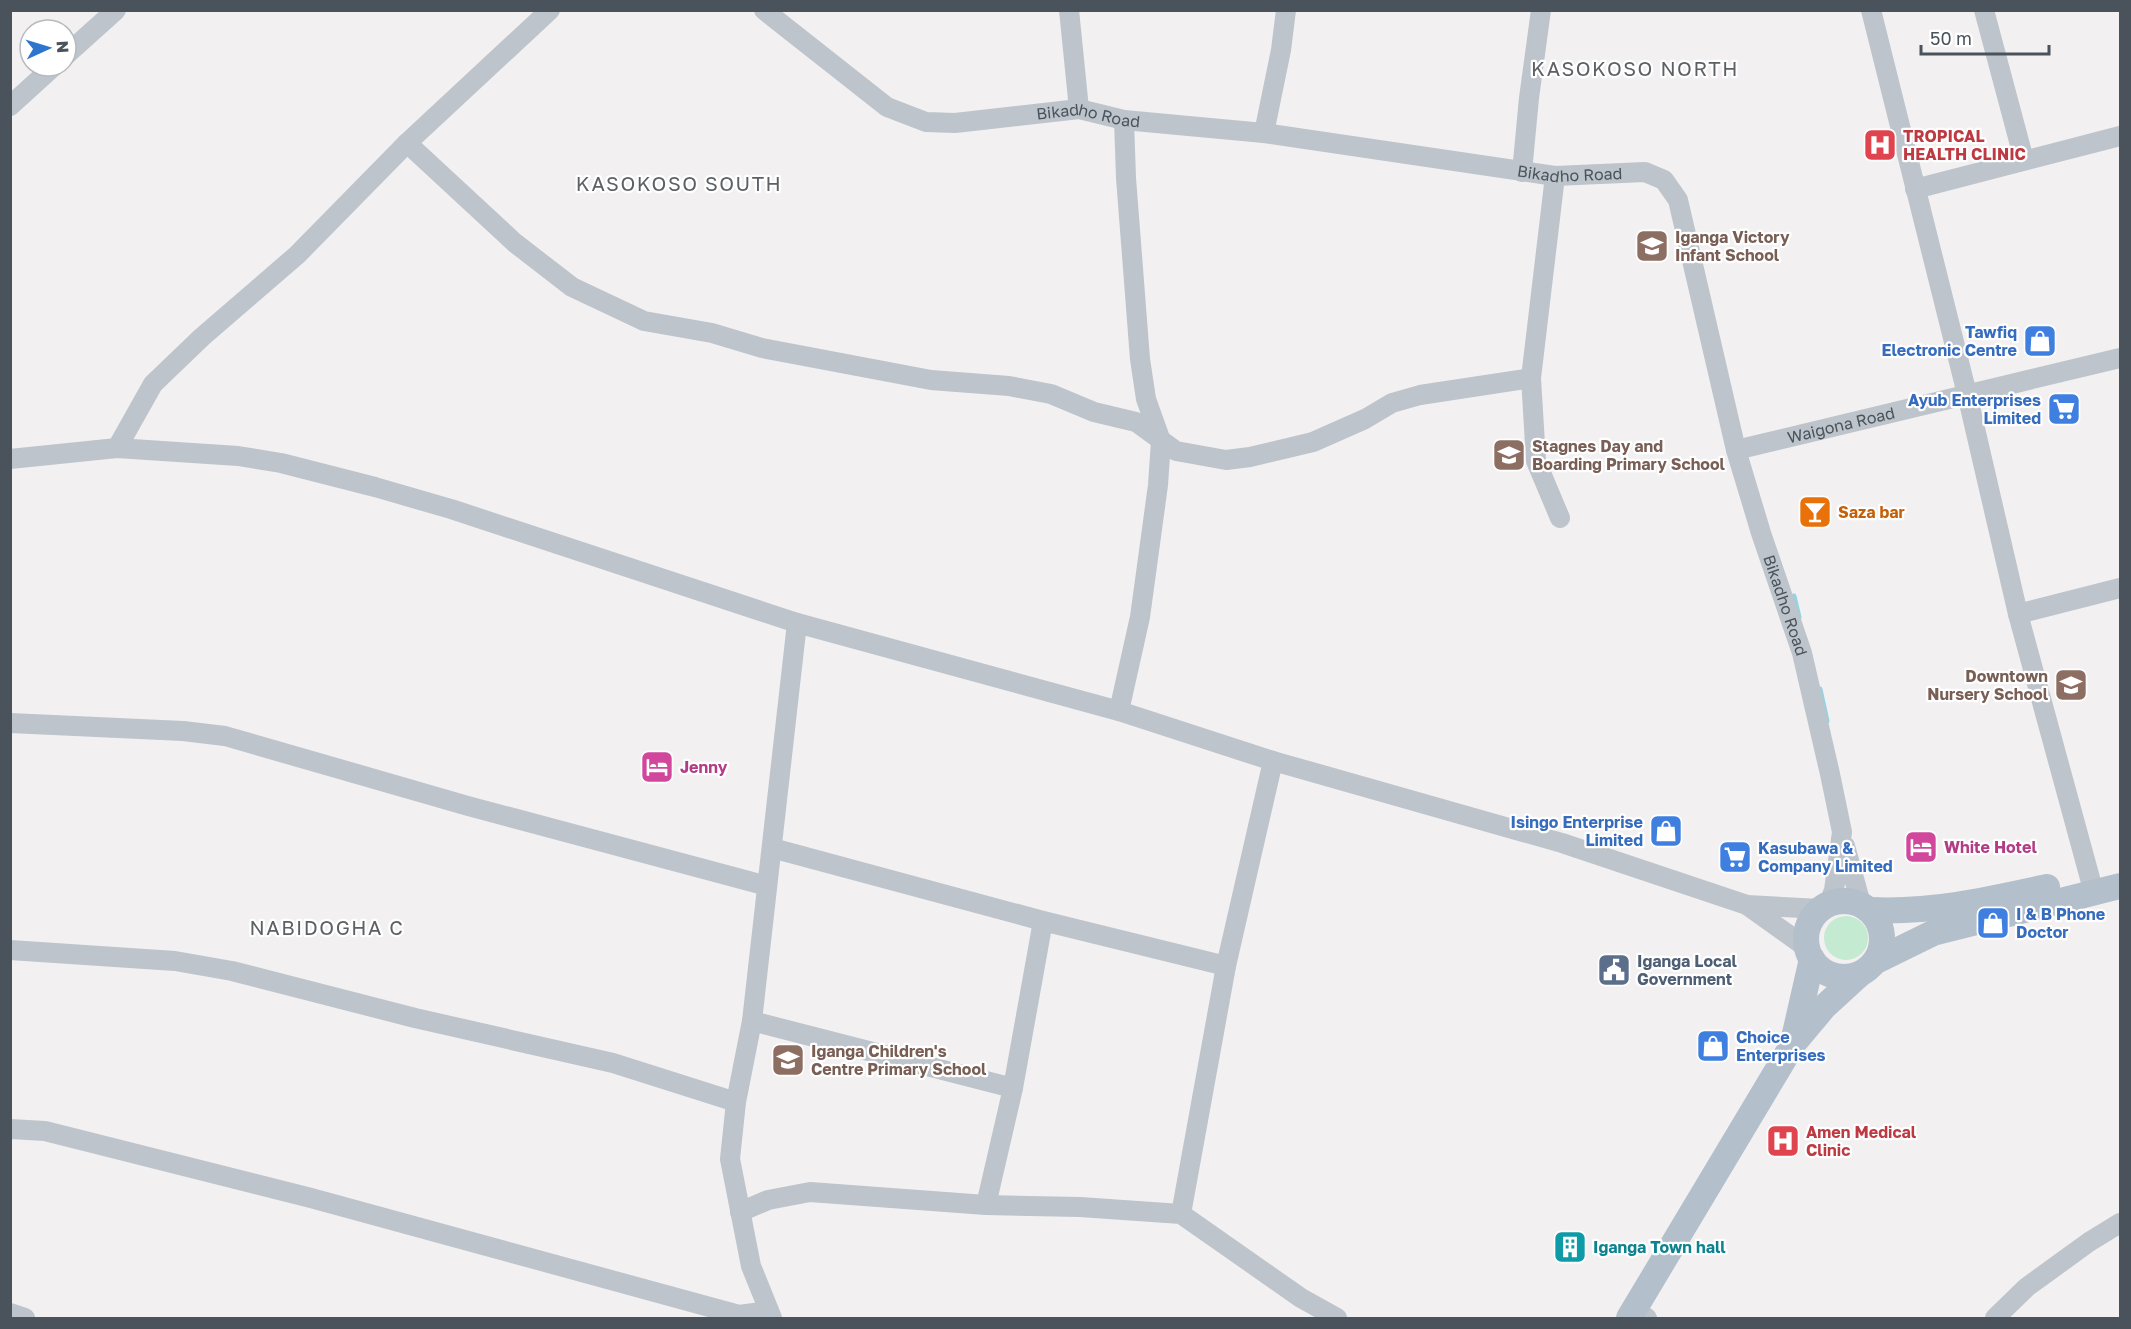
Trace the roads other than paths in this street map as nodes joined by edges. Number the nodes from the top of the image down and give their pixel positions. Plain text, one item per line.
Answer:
1 (116, 10) edge
2 (550, 10) edge
3 (764, 10) edge
4 (1069, 10) edge
5 (1286, 10) edge
6 (1541, 10) edge
7 (1870, 10) edge
8 (1984, 10) edge
9 (78, 44) edge
10 (40, 78) edge
11 (12, 102) edge
12 (1079, 109) junction
13 (1124, 120) junction
14 (1264, 134) junction
15 (2121, 136) edge
16 (406, 143) junction
17 (2024, 160) junction
18 (1522, 172) junction
19 (1555, 176) junction
20 (1916, 189) junction
21 (2121, 358) edge
22 (1531, 378) junction
23 (1967, 394) junction
24 (1161, 441) junction
25 (117, 448) junction
26 (1736, 450) junction
27 (10, 459) edge
28 (1560, 518) dead end
29 (2121, 588) edge
30 (2018, 615) junction
31 (797, 623) junction
32 (1119, 711) junction
33 (10, 723) edge
34 (1274, 761) junction
35 (1842, 832) junction
36 (771, 848) junction
37 (2121, 870) edge
38 (2092, 885) junction
39 (767, 886) junction
40 (2121, 886) edge
41 (1747, 905) junction
42 (1825, 906) junction
43 (1866, 907) junction
44 (1043, 921) junction
45 (10, 950) edge
46 (1809, 954) junction
47 (1226, 966) junction
48 (1868, 967) junction
49 (752, 1021) junction
50 (1793, 1044) junction
51 (1013, 1088) junction
52 (736, 1102) junction
53 (10, 1129) edge
54 (986, 1205) junction
55 (740, 1212) junction
56 (1181, 1214) junction
57 (2121, 1223) edge
58 (10, 1313) edge
59 (770, 1315) edge
60 (1637, 1316) edge
61 (24, 1318) edge
62 (1337, 1318) edge
63 (1995, 1318) edge

1 - 9 street
2 - 16 street
3 - 12 street, Bikadho Road
4 - 12 street
5 - 14 street
6 - 18 street
7 - 20 street
8 - 17 street
10 - 11 street
12 - 13 street, Bikadho Road
13 - 14 street, Bikadho Road
13 - 24 street
14 - 18 street, Bikadho Road
15 - 17 street
16 - 24 street
16 - 25 street
17 - 20 street
18 - 19 street, Bikadho Road
19 - 22 street
19 - 26 street, Bikadho Road
20 - 23 street
21 - 23 street, Waigona Road
22 - 24 street
22 - 28 street
23 - 26 street, Waigona Road
23 - 30 street
24 - 32 street
25 - 27 street
25 - 31 street
26 - 35 street, Bikadho Road
29 - 30 street
30 - 38 street
31 - 32 street
31 - 36 street
32 - 34 street
33 - 39 street
34 - 41 street
34 - 47 street
35 - 42 street, Bikadho Road
35 - 43 street
36 - 39 street
36 - 44 street
37 - 38 main road
38 - 40 main road
38 - 43 main road
38 - 48 main road
39 - 49 street
41 - 42 street
41 - 46 street
42 - 43 main road
42 - 46 main road
43 - 48 main road
44 - 47 street
44 - 51 street
45 - 52 street
46 - 48 main road
46 - 50 main road
47 - 56 street
48 - 50 main road
49 - 51 street
49 - 52 street
50 - 60 main road
51 - 54 street
52 - 55 street
53 - 59 street
54 - 55 street
54 - 56 street
55 - 59 street
56 - 62 street
57 - 63 street
58 - 61 street

